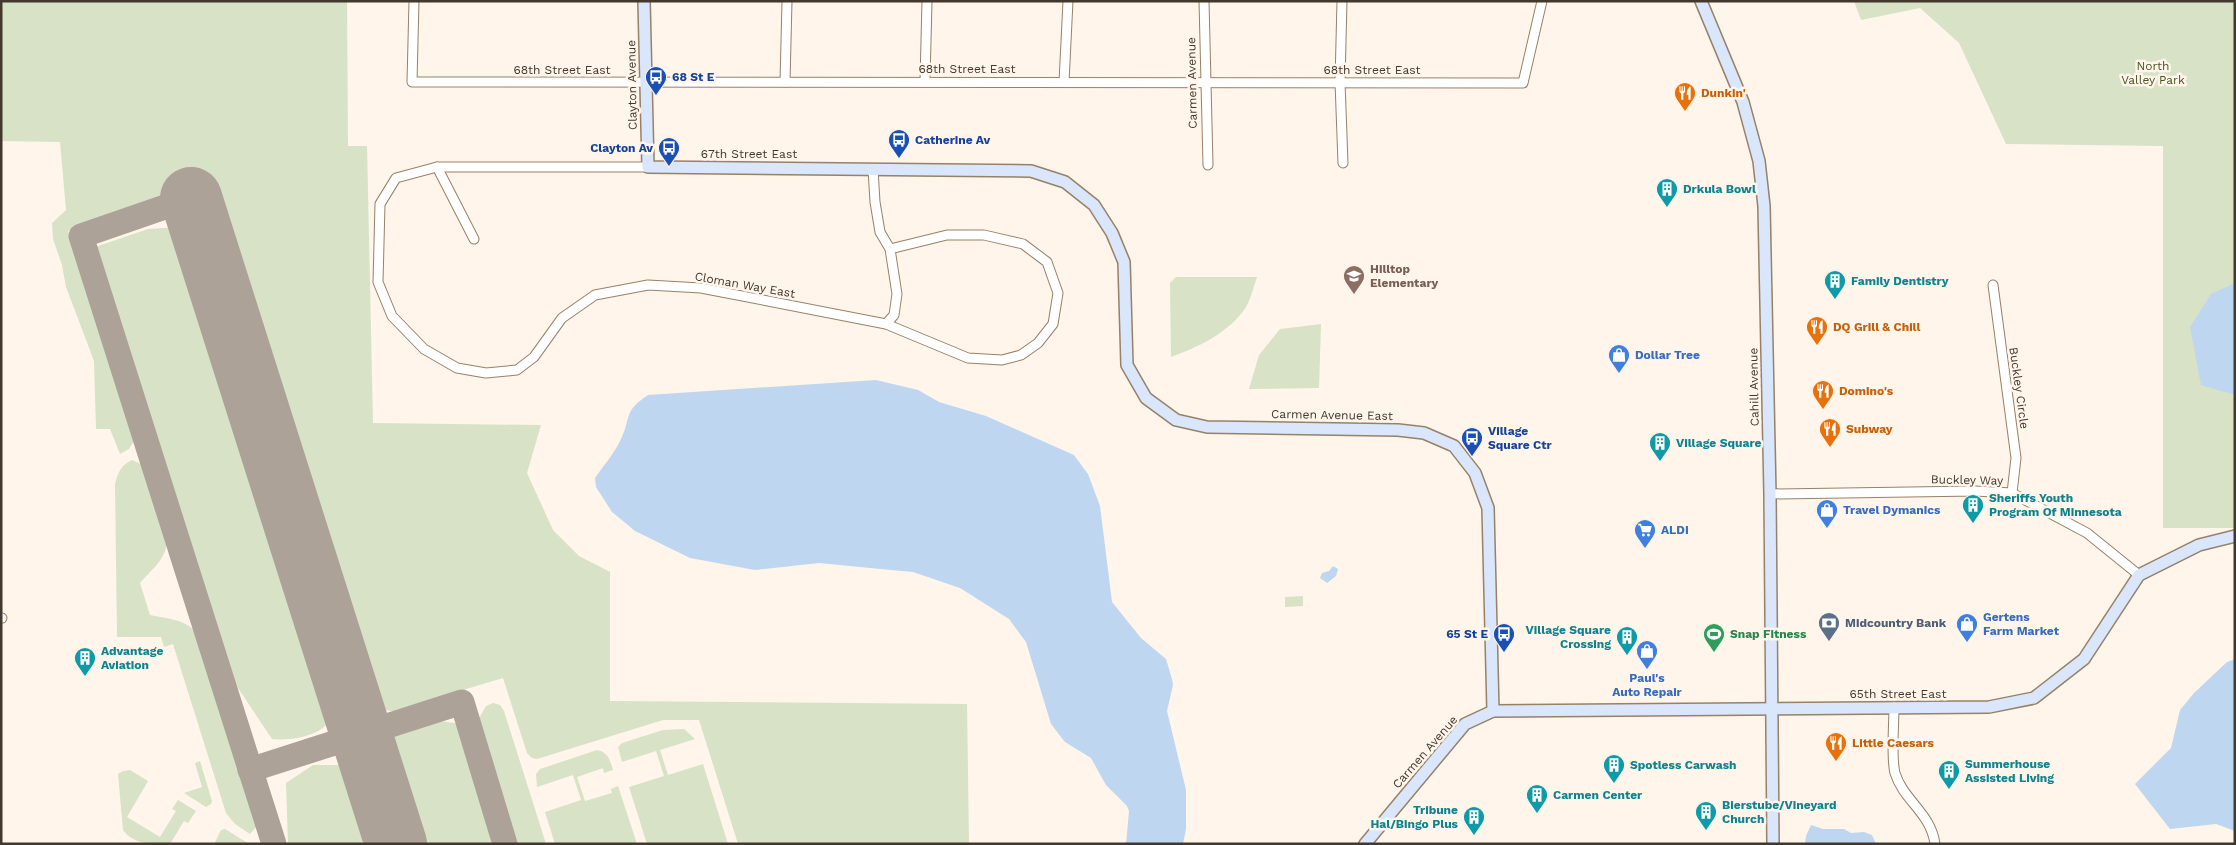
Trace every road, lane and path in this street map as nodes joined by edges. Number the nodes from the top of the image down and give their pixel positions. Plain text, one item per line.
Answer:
1 (414, 1) edge
2 (644, 1) edge
3 (787, 1) edge
4 (927, 1) edge
5 (1068, 1) edge
6 (1204, 1) edge
7 (1342, 1) edge
8 (1542, 1) edge
9 (1701, 1) edge
10 (925, 81) junction
11 (785, 82) junction
12 (1064, 82) junction
13 (1205, 82) junction
14 (1340, 82) junction
15 (646, 83) junction
16 (1343, 163) dead end
17 (1208, 165) dead end
18 (437, 167) junction
19 (648, 167) junction
20 (873, 169) junction
21 (396, 178) joint
22 (1094, 205) joint
23 (474, 239) dead end
24 (890, 249) junction
25 (1993, 285) dead end
26 (886, 324) junction
27 (2012, 493) junction
28 (1770, 494) junction
29 (2235, 536) edge
30 (2139, 575) junction
31 (1894, 707) junction
32 (1772, 708) junction
33 (1493, 711) junction
34 (1365, 844) edge
35 (1773, 844) edge
36 (1935, 844) edge

1 - 15 street, 68th Street East
2 - 15 street, Clayton Avenue
3 - 11 street
4 - 10 street
5 - 12 street
6 - 13 street, Carmen Avenue
7 - 14 street
8 - 14 street, 68th Street East
9 - 28 street, Cahill Avenue
10 - 11 street, 68th Street East
10 - 12 street, 68th Street East
11 - 15 street, 68th Street East
12 - 13 street, 68th Street East
13 - 14 street, 68th Street East
13 - 17 street, Carmen Avenue
14 - 16 street
15 - 19 street, Clayton Avenue
18 - 19 street, 67th Street East
18 - 21 street, 67th Street East
18 - 23 street
19 - 20 street, 67th Street East
20 - 22 street, 67th Street East
20 - 24 street
21 - 26 street, Cloman Way East
22 - 33 street, Carmen Avenue East
24 - 26 street
24 - 26 street, Cloman Way East
25 - 27 street, Buckley Circle
27 - 28 street, Buckley Way
27 - 30 street, Buckley Way
28 - 32 street, Cahill Avenue
29 - 30 street
30 - 31 street, 65th Street East
31 - 32 street, 65th Street East
31 - 36 street
32 - 33 street, 65th Street East
32 - 35 street, Cahill Avenue
33 - 34 street, Carmen Avenue

